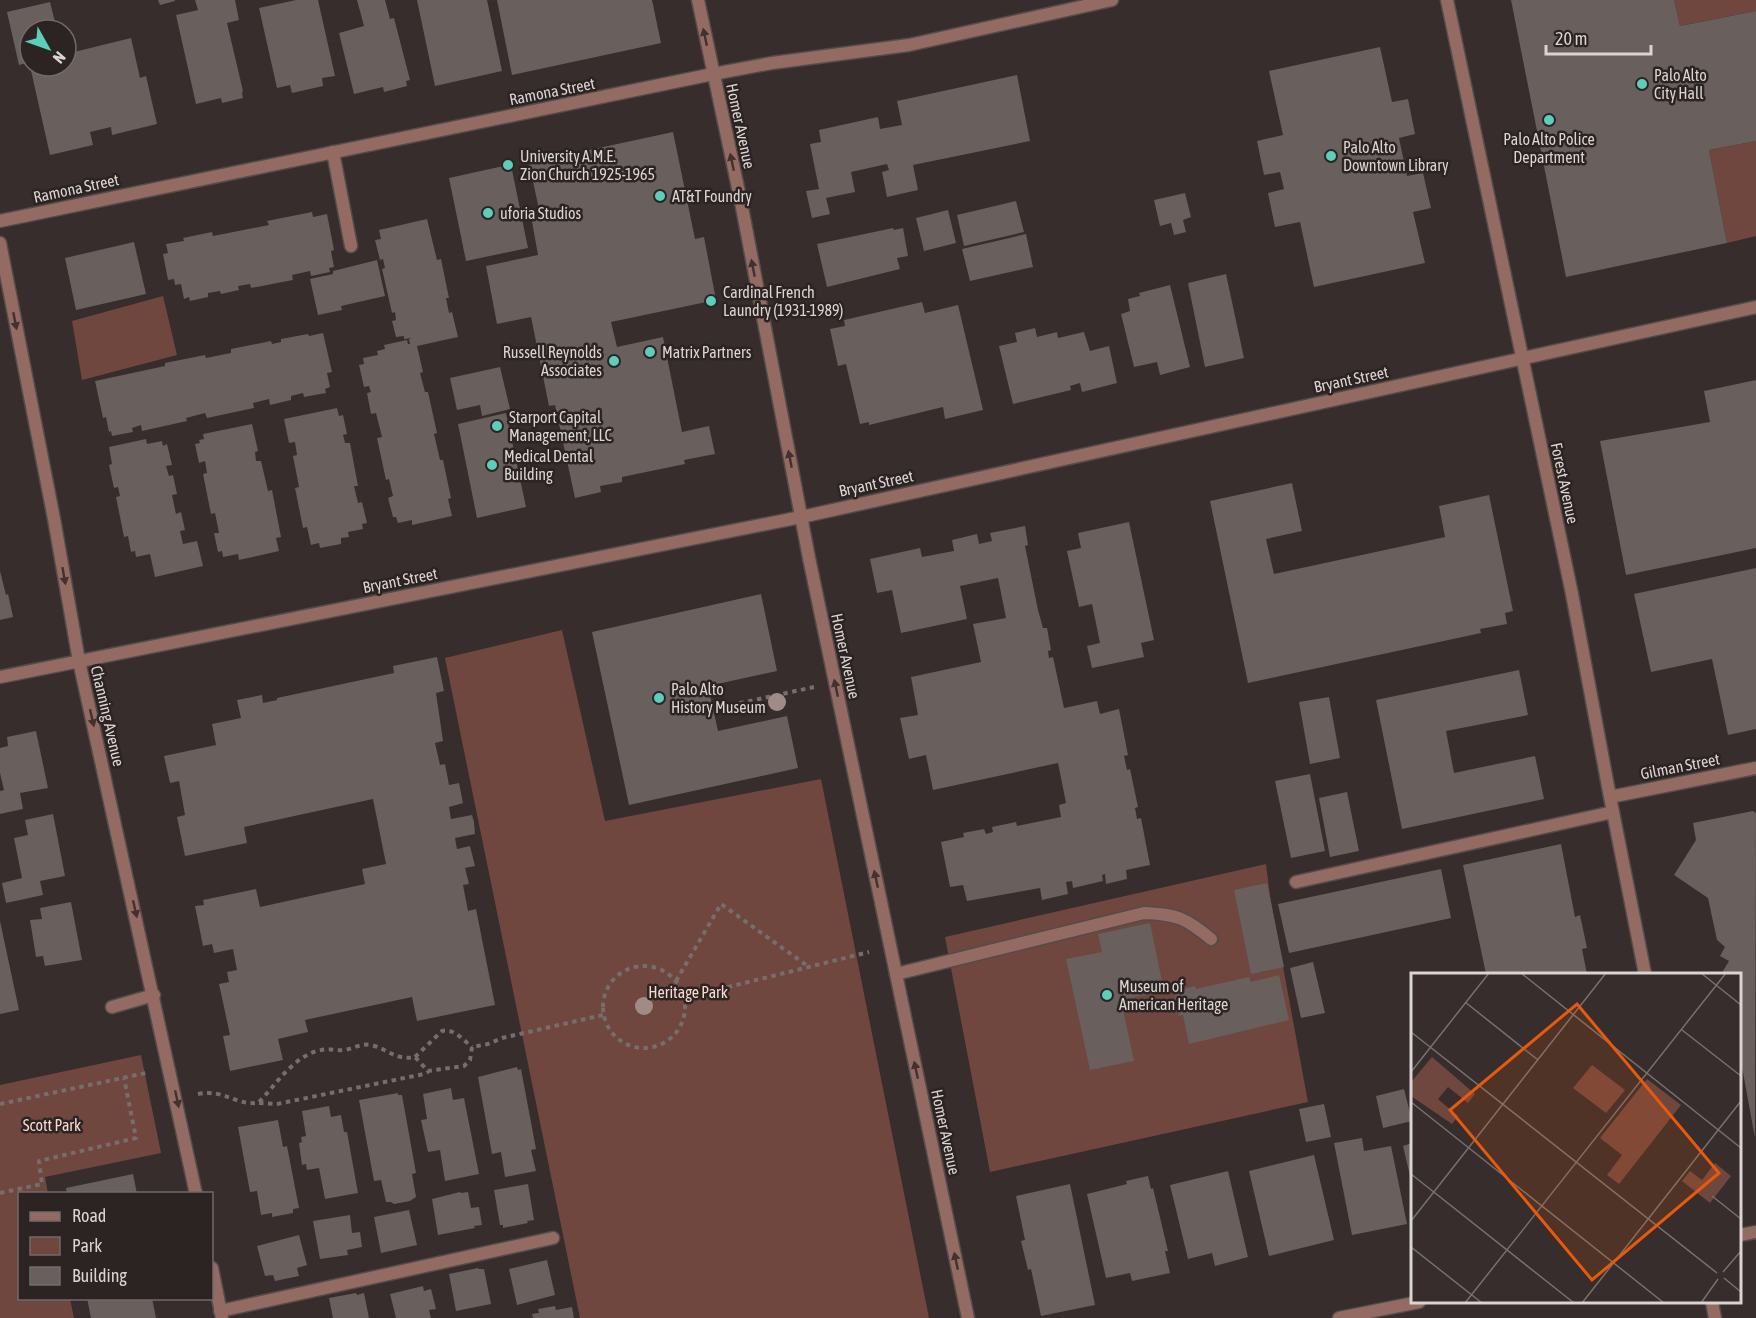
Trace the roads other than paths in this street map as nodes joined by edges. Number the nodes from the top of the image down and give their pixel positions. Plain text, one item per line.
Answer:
1 (698, 0) edge
2 (1112, 0) edge
3 (1447, 0) edge
4 (713, 74) junction
5 (333, 152) junction
6 (0, 221) edge
7 (0, 243) edge
8 (351, 246) dead end
9 (1756, 307) edge
10 (1522, 359) junction
11 (801, 517) junction
12 (79, 661) junction
13 (0, 677) edge
14 (1756, 768) edge
15 (1610, 797) junction
16 (1613, 812) junction
17 (1296, 882) dead end
18 (1211, 939) dead end
19 (1645, 973) edge
20 (896, 974) junction
21 (154, 995) junction
22 (112, 1007) dead end
23 (196, 1192) edge
24 (1756, 1232) edge
25 (1741, 1235) edge
26 (553, 1238) dead end
27 (213, 1273) edge
28 (1414, 1303) edge
29 (1712, 1303) edge
30 (221, 1314) edge
31 (968, 1318) edge
32 (1339, 1318) edge
33 (1715, 1318) edge

4 -> 1 street, Homer Avenue
2 - 4 street, Ramona Street
3 - 10 street, Forest Avenue
4 - 5 street, Ramona Street
11 -> 4 street, Homer Avenue
5 - 6 street, Ramona Street
5 - 8 street
7 -> 12 street, Channing Avenue
9 - 10 street, Bryant Street
10 - 11 street, Bryant Street
10 - 15 street, Forest Avenue
11 - 12 street, Bryant Street
20 -> 11 street, Homer Avenue
12 - 13 street, Bryant Street
12 -> 21 street, Channing Avenue
14 - 15 street, Gilman Street
15 - 16 street, Forest Avenue
16 - 17 street
16 - 19 street, Forest Avenue
18 - 20 street
31 -> 20 street, Homer Avenue
21 - 22 street
21 -> 23 street, Channing Avenue
24 - 25 street
26 - 30 street
27 - 30 street
28 - 32 street
29 - 33 street

